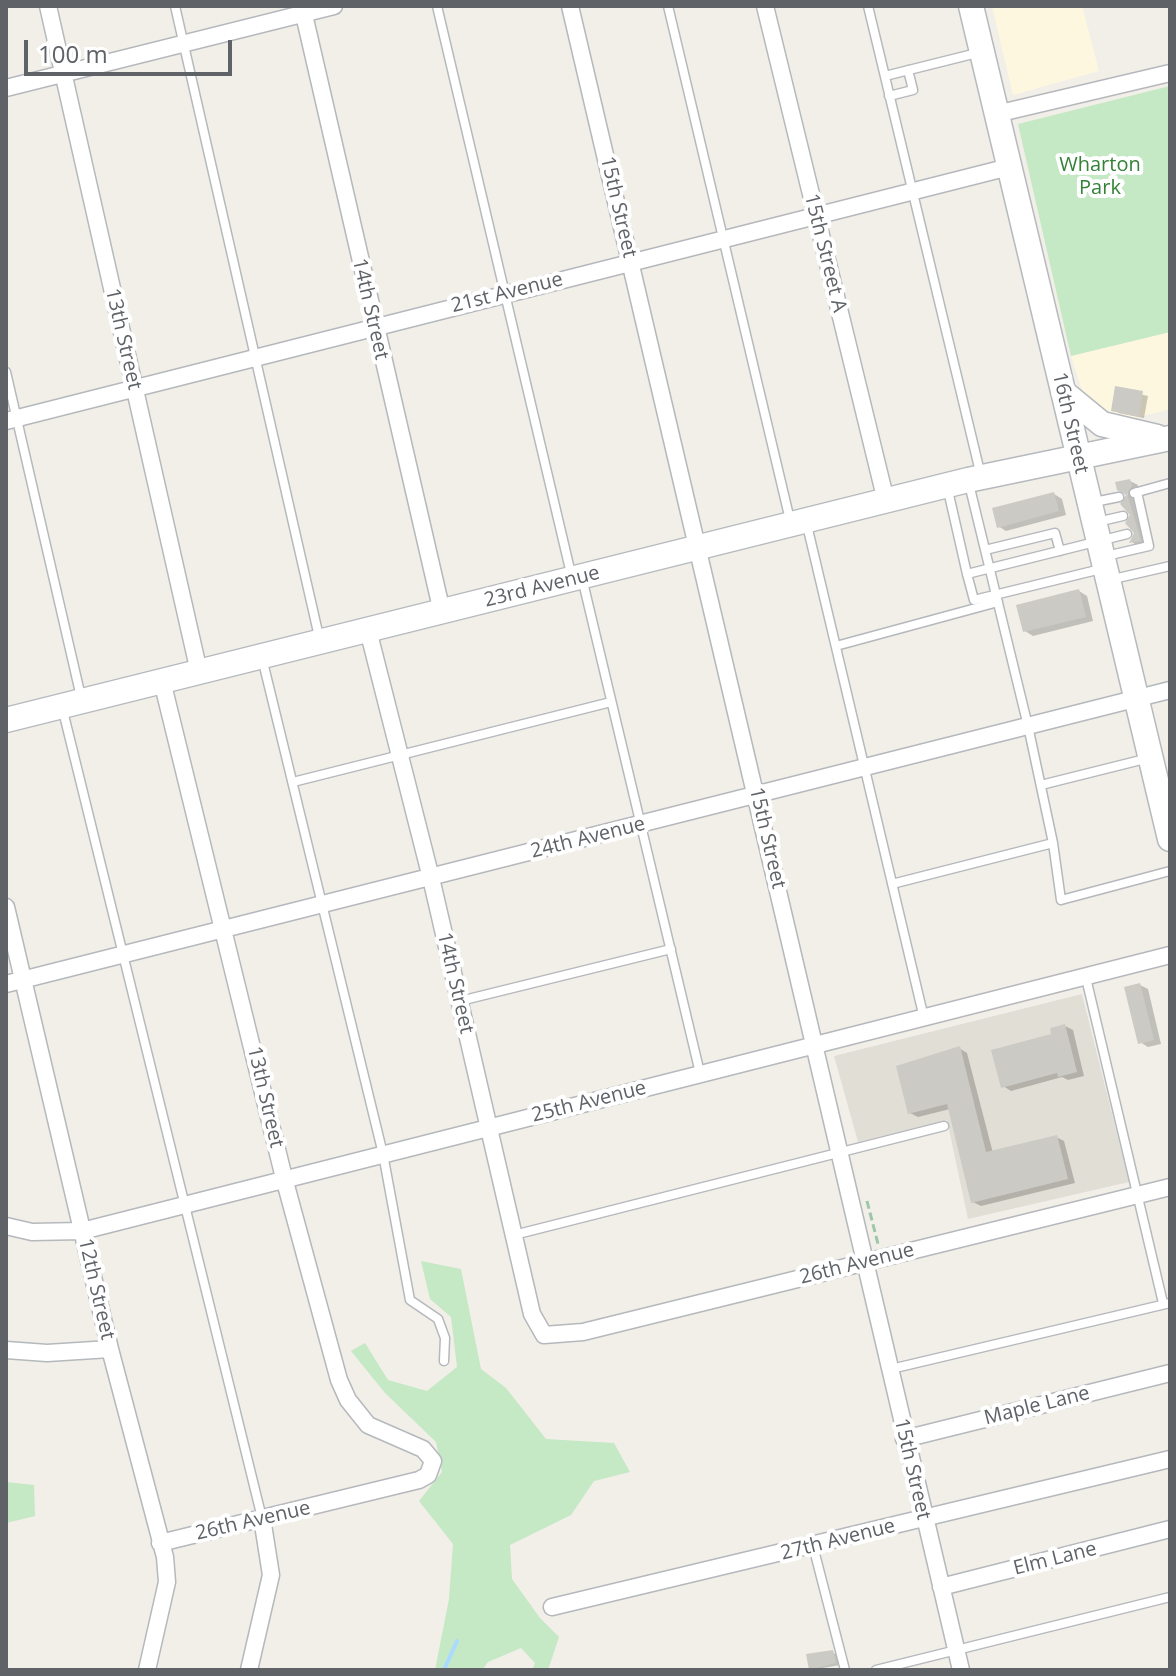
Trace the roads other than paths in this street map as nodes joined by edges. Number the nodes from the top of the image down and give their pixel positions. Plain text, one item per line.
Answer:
1 (48, 6) edge
2 (175, 6) edge
3 (334, 6) edge
4 (437, 6) edge
5 (570, 6) edge
6 (668, 6) edge
7 (765, 6) edge
8 (868, 6) edge
9 (971, 6) edge
10 (303, 10) edge
11 (183, 43) junction
12 (981, 51) junction
13 (908, 70) junction
14 (1170, 73) edge
15 (63, 74) junction
16 (885, 76) junction
17 (6, 88) edge
18 (889, 96) junction
19 (996, 114) junction
20 (1009, 167) junction
21 (912, 192) junction
22 (815, 215) junction
23 (722, 239) junction
24 (631, 261) junction
25 (506, 293) junction
26 (374, 327) junction
27 (255, 359) junction
28 (6, 372) edge
29 (135, 389) junction
30 (1063, 391) junction
31 (11, 420) edge
32 (1169, 443) edge
33 (1078, 456) junction
34 (965, 481) junction
35 (1170, 483) edge
36 (1119, 497) dead end
37 (886, 501) junction
38 (1123, 516) dead end
39 (798, 522) junction
40 (1127, 534) dead end
41 (1100, 545) junction
42 (696, 548) junction
43 (985, 550) junction
44 (1060, 551) junction
45 (1170, 566) edge
46 (990, 569) junction
47 (967, 574) junction
48 (577, 578) junction
49 (997, 598) junction
50 (442, 612) junction
51 (368, 630) junction
52 (320, 642) junction
53 (836, 646) junction
54 (261, 657) junction
55 (199, 672) junction
56 (162, 681) junction
57 (1170, 690) edge
58 (1136, 698) junction
59 (611, 702) junction
60 (72, 704) junction
61 (6, 720) edge
62 (1028, 726) junction
63 (398, 756) junction
64 (1151, 758) junction
65 (865, 768) junction
66 (293, 782) junction
67 (1041, 785) junction
68 (757, 795) junction
69 (1167, 810) edge
70 (641, 825) junction
71 (1170, 839) edge
72 (1053, 843) junction
73 (1170, 871) edge
74 (431, 878) junction
75 (892, 884) junction
76 (320, 905) junction
77 (6, 907) edge
78 (224, 928) junction
79 (671, 949) junction
80 (123, 954) junction
81 (1170, 955) edge
82 (24, 978) junction
83 (1086, 978) junction
84 (6, 984) edge
85 (459, 1001) junction
86 (924, 1018) junction
87 (813, 1045) junction
88 (700, 1073) junction
89 (944, 1126) dead end
90 (488, 1127) junction
91 (383, 1154) junction
92 (838, 1154) junction
93 (284, 1178) junction
94 (1170, 1187) edge
95 (1139, 1195) junction
96 (185, 1206) junction
97 (6, 1226) edge
98 (82, 1231) junction
99 (514, 1235) junction
100 (865, 1262) junction
101 (1166, 1303) edge
102 (544, 1335) joint
103 (110, 1349) junction
104 (6, 1350) edge
105 (444, 1361) dead end
106 (889, 1369) junction
107 (1170, 1373) edge
108 (1170, 1384) edge
109 (905, 1444) junction
110 (1170, 1459) edge
111 (433, 1467) joint
112 (262, 1518) junction
113 (924, 1519) junction
114 (1170, 1529) edge
115 (160, 1543) junction
116 (813, 1546) junction
117 (941, 1587) junction
118 (1170, 1597) edge
119 (552, 1607) dead end
120 (956, 1650) junction
121 (147, 1670) edge
122 (249, 1670) edge
123 (845, 1670) edge
124 (876, 1670) edge
125 (961, 1670) edge

1 - 15 street, 13th Street
2 - 11 lane
3 - 10 street
4 - 25 lane
5 - 24 street, 15th Street
6 - 23 lane
7 - 22 street, 15th Street A
8 - 16 lane
9 - 12 street, 16th Street
10 - 11 street
10 - 26 street, 14th Street
11 - 15 street
11 - 27 lane
12 - 13 lane
12 - 19 street, 16th Street
13 - 16 lane
13 - 18 lane
14 - 19 street
15 - 17 street
15 - 29 street, 13th Street
16 - 18 lane
18 - 21 lane
19 - 20 street, 16th Street
20 - 21 street, 21st Avenue
20 - 30 street, 16th Street
21 - 22 street, 21st Avenue
21 - 34 lane
22 - 23 street, 21st Avenue
22 - 37 street, 15th Street A
23 - 24 street, 21st Avenue
23 - 39 lane
24 - 25 street, 21st Avenue
24 - 42 street, 15th Street
25 - 26 street, 21st Avenue
25 - 48 lane
26 - 27 street, 21st Avenue
26 - 50 street, 14th Street
27 - 29 street, 21st Avenue
27 - 52 lane
28 - 31 lane
29 - 31 street, 21st Avenue
29 - 55 street, 13th Street
30 - 32 street
30 - 33 street, 16th Street
31 - 60 lane
32 - 33 street, 23rd Avenue
33 - 34 street, 23rd Avenue
33 - 41 street, 16th Street
34 - 37 street, 23rd Avenue
34 - 43 lane
34 - 47 lane
35 - 41 lane
36 - 41 lane
37 - 39 street, 23rd Avenue
38 - 41 lane
39 - 42 street, 23rd Avenue
39 - 53 lane
40 - 41 lane
41 - 44 lane
41 - 45 lane
41 - 49 lane
41 - 58 street, 16th Street
42 - 48 street, 23rd Avenue
42 - 68 street, 15th Street
43 - 44 lane
43 - 46 lane
44 - 46 lane
46 - 47 lane
46 - 49 lane
47 - 49 lane
48 - 50 street, 23rd Avenue
48 - 59 lane
49 - 53 lane
49 - 62 lane
50 - 51 street, 23rd Avenue
51 - 52 street, 23rd Avenue
51 - 63 street, 14th Street
52 - 54 street, 23rd Avenue
53 - 65 lane
54 - 55 street, 23rd Avenue
54 - 66 lane
55 - 56 street, 23rd Avenue
56 - 60 street, 23rd Avenue
56 - 78 street, 13th Street
57 - 58 street, 24th Avenue
58 - 62 street, 24th Avenue
58 - 64 street, 16th Street
59 - 63 lane
59 - 70 lane
60 - 61 street, 23rd Avenue
60 - 80 lane
62 - 65 street, 24th Avenue
62 - 67 lane
63 - 66 lane
63 - 74 street, 14th Street
64 - 67 lane
64 - 69 street, 16th Street
65 - 68 street, 24th Avenue
65 - 75 lane
66 - 76 lane
67 - 72 lane
68 - 70 street, 24th Avenue
68 - 87 street, 15th Street
69 - 71 street, 16th Street
70 - 74 street, 24th Avenue
70 - 79 lane
72 - 73 lane
72 - 75 lane
74 - 76 street, 24th Avenue
74 - 85 street, 14th Street
75 - 86 lane
76 - 78 street, 24th Avenue
76 - 91 lane
77 - 82 street, 12th Street
78 - 80 street, 24th Avenue
78 - 93 street, 13th Street
79 - 85 lane
79 - 88 lane
80 - 82 street, 24th Avenue
80 - 96 lane
81 - 83 street, 25th Avenue
82 - 84 street, 24th Avenue
82 - 98 street, 12th Street
83 - 86 street, 25th Avenue
83 - 95 lane
85 - 90 street, 14th Street
86 - 87 street, 25th Avenue
87 - 88 street, 25th Avenue
87 - 92 street, 15th Street
88 - 90 street, 25th Avenue
89 - 92 lane
90 - 91 street, 25th Avenue
90 - 99 street, 14th Street
91 - 93 street, 25th Avenue
91 - 105 lane
92 - 99 lane
92 - 100 street, 15th Street
93 - 96 street, 25th Avenue
93 - 111 street, 13th Street
94 - 95 street, 26th Avenue
95 - 100 street, 26th Avenue
95 - 101 lane
96 - 98 street, 25th Avenue
96 - 112 lane
97 - 98 street, 25th Avenue
98 - 103 street, 12th Street
99 - 102 street, 14th Street
100 - 102 street, 26th Avenue
100 - 106 street, 15th Street
101 - 106 lane
103 - 104 street
103 - 115 street, 12th Street
106 - 109 street, 15th Street
107 - 109 street, Maple Lane
108 - 109 street, Maple Lane
109 - 113 street, 15th Street
110 - 113 street, 27th Avenue
111 - 112 street, 26th Avenue
112 - 115 street, 26th Avenue
112 - 122 street
113 - 116 street, 27th Avenue
113 - 117 street, 15th Street
114 - 117 street, Elm Lane
115 - 121 street, 12th Street
116 - 119 street, 27th Avenue
116 - 123 lane
117 - 120 street, 15th Street
118 - 120 lane
120 - 124 lane
120 - 125 street, 15th Street

